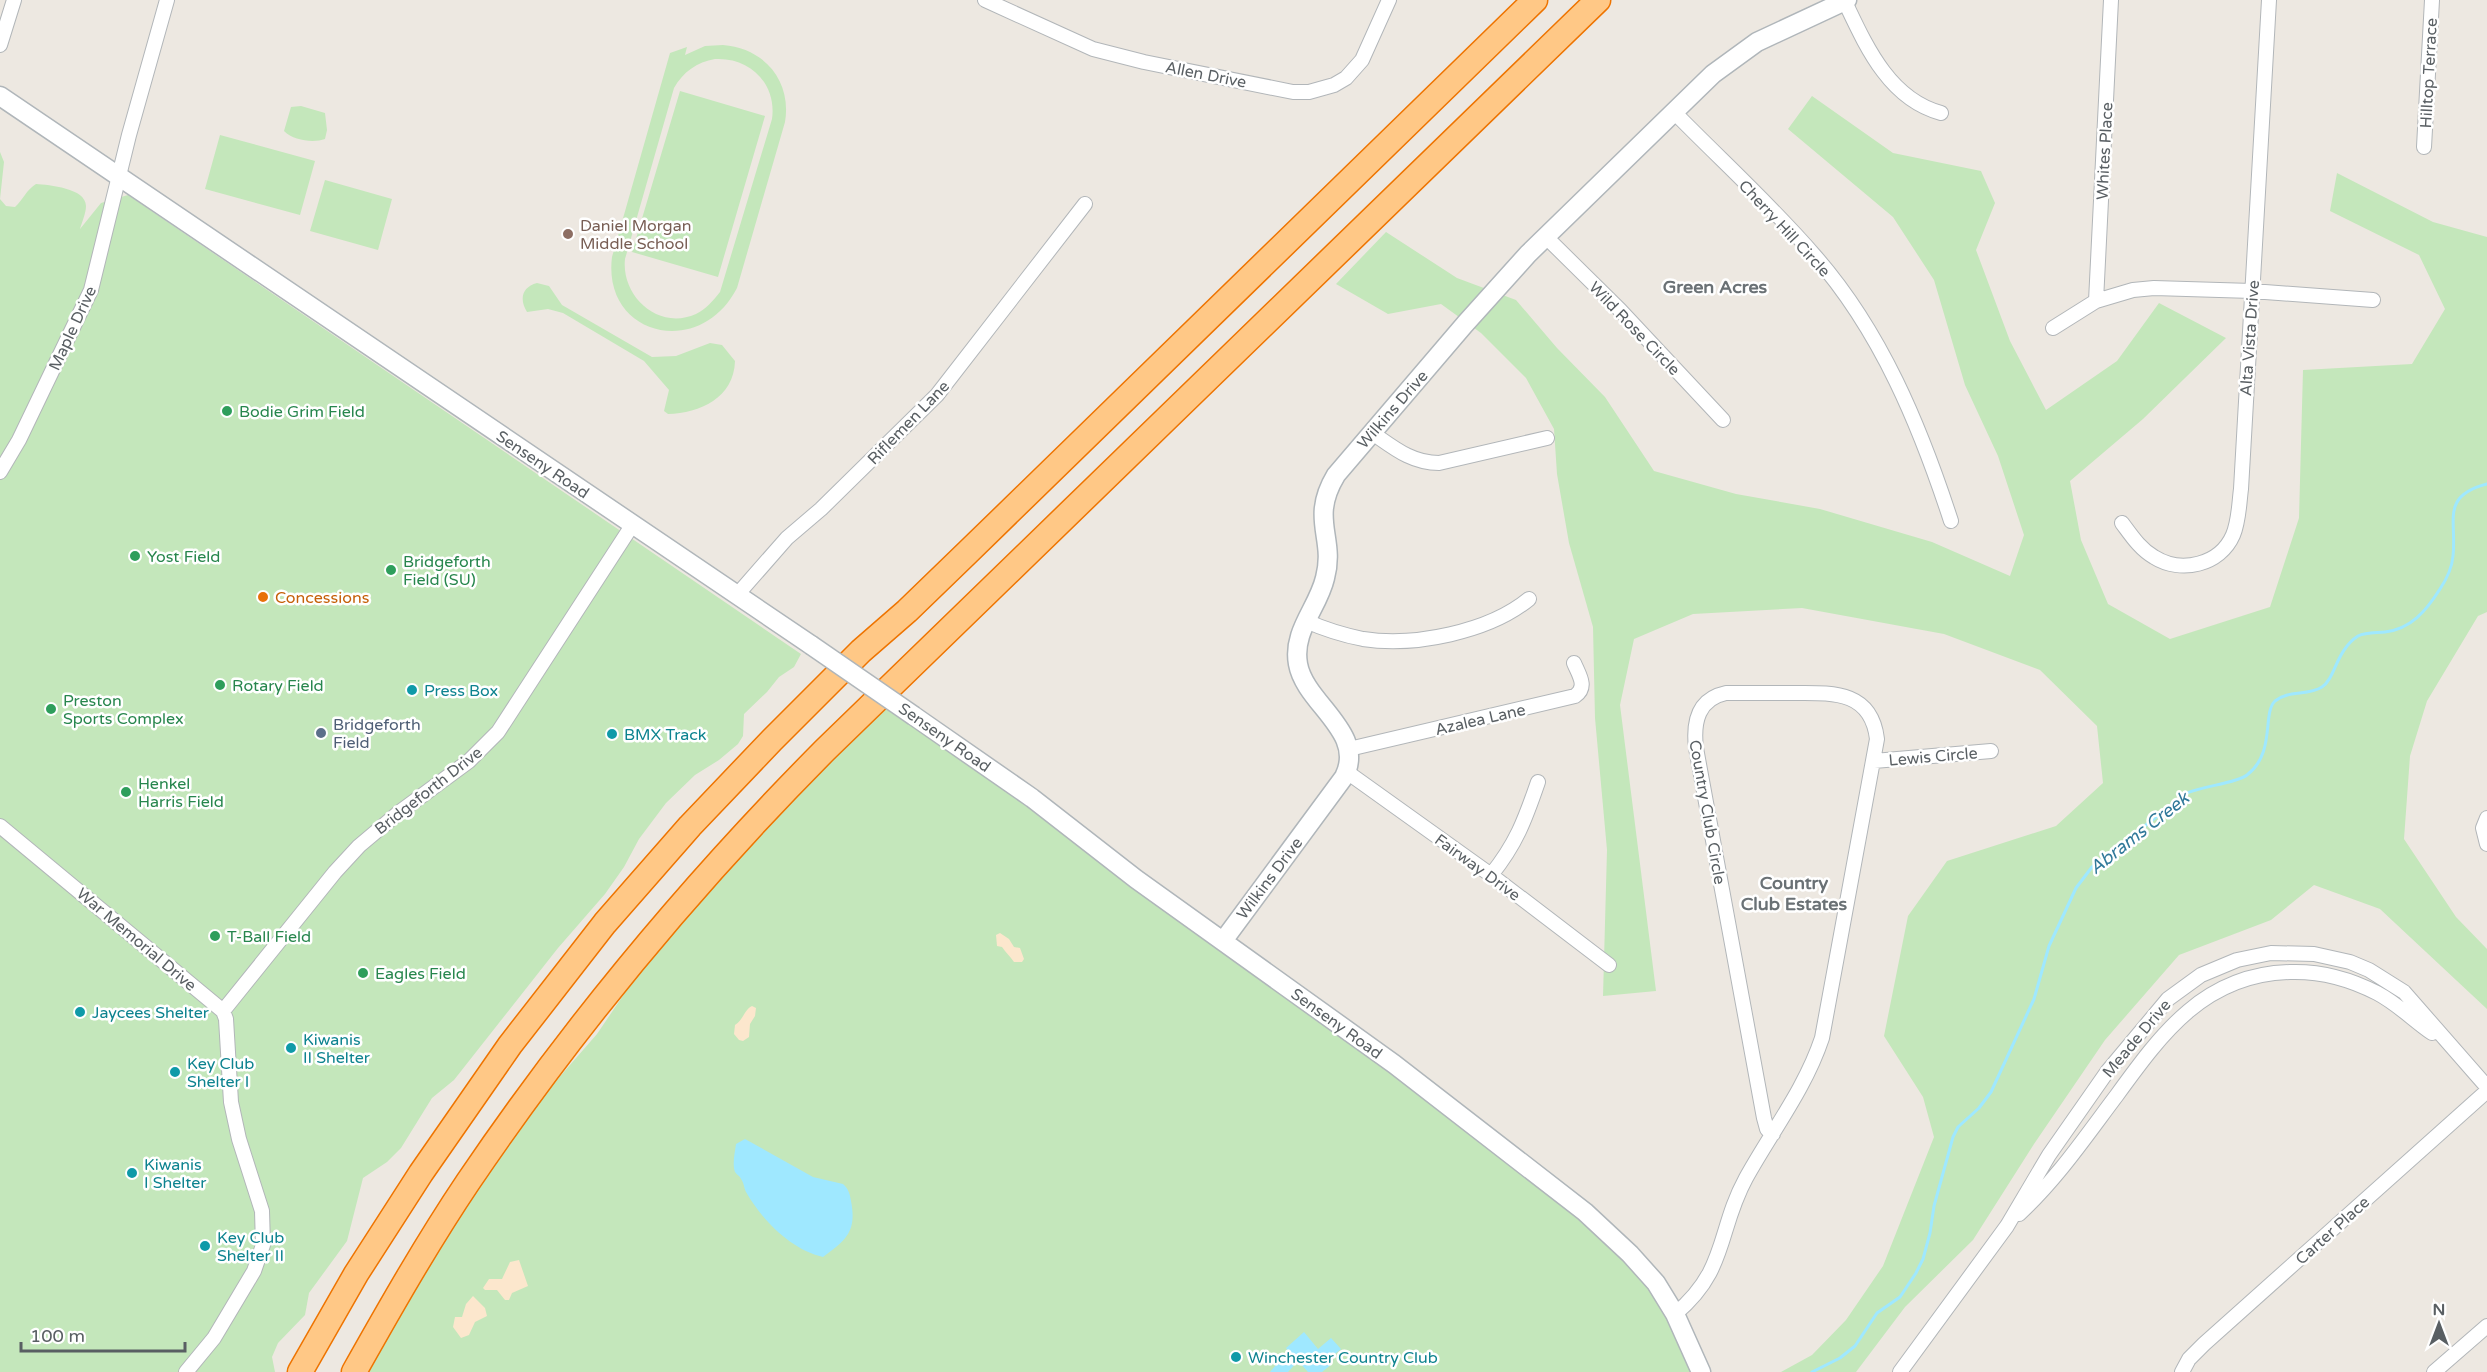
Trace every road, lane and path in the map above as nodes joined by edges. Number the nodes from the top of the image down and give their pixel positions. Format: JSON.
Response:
{"nodes":[{"id":1,"x":14,"y":0,"type":"edge"},
{"id":2,"x":167,"y":0,"type":"edge"},
{"id":3,"x":985,"y":0,"type":"edge"},
{"id":4,"x":1389,"y":0,"type":"edge"},
{"id":5,"x":1534,"y":0,"type":"edge"},
{"id":6,"x":1598,"y":0,"type":"edge"},
{"id":7,"x":2112,"y":0,"type":"edge"},
{"id":8,"x":2269,"y":0,"type":"edge"},
{"id":9,"x":2432,"y":0,"type":"edge"},
{"id":10,"x":1846,"y":1,"type":"edge"},
{"id":11,"x":0,"y":45,"type":"edge"},
{"id":12,"x":0,"y":96,"type":"edge"},
{"id":13,"x":1674,"y":112,"type":"junction"},
{"id":14,"x":1941,"y":113,"type":"dead end"},
{"id":15,"x":2424,"y":147,"type":"dead end"},
{"id":16,"x":119,"y":176,"type":"junction"},
{"id":17,"x":1084,"y":204,"type":"dead end"},
{"id":18,"x":1546,"y":237,"type":"junction"},
{"id":19,"x":2252,"y":291,"type":"junction"},
{"id":20,"x":2373,"y":300,"type":"dead end"},
{"id":21,"x":2096,"y":301,"type":"junction"},
{"id":22,"x":2053,"y":328,"type":"dead end"},
{"id":23,"x":1723,"y":420,"type":"dead end"},
{"id":24,"x":1371,"y":432,"type":"junction"},
{"id":25,"x":1547,"y":438,"type":"dead end"},
{"id":26,"x":0,"y":472,"type":"edge"},
{"id":27,"x":1951,"y":521,"type":"dead end"},
{"id":28,"x":2122,"y":523,"type":"dead end"},
{"id":29,"x":633,"y":525,"type":"junction"},
{"id":30,"x":736,"y":595,"type":"junction"},
{"id":31,"x":1529,"y":599,"type":"dead end"},
{"id":32,"x":1306,"y":621,"type":"junction"},
{"id":33,"x":1575,"y":663,"type":"dead end"},
{"id":34,"x":1349,"y":749,"type":"junction"},
{"id":35,"x":1991,"y":751,"type":"dead end"},
{"id":36,"x":1874,"y":761,"type":"junction"},
{"id":37,"x":1347,"y":772,"type":"junction"},
{"id":38,"x":1538,"y":782,"type":"dead end"},
{"id":39,"x":2487,"y":818,"type":"edge"},
{"id":40,"x":0,"y":826,"type":"edge"},
{"id":41,"x":2487,"y":844,"type":"edge"},
{"id":42,"x":1491,"y":874,"type":"junction"},
{"id":43,"x":1223,"y":941,"type":"junction"},
{"id":44,"x":1608,"y":964,"type":"dead end"},
{"id":45,"x":223,"y":1011,"type":"junction"},
{"id":46,"x":2446,"y":1043,"type":"junction"},
{"id":47,"x":2487,"y":1089,"type":"edge"},
{"id":48,"x":1773,"y":1134,"type":"junction"},
{"id":49,"x":2007,"y":1226,"type":"junction"},
{"id":50,"x":1675,"y":1314,"type":"junction"},
{"id":51,"x":2487,"y":1326,"type":"edge"},
{"id":52,"x":186,"y":1372,"type":"edge"},
{"id":53,"x":300,"y":1372,"type":"edge"},
{"id":54,"x":354,"y":1372,"type":"edge"},
{"id":55,"x":1701,"y":1372,"type":"edge"},
{"id":56,"x":1900,"y":1372,"type":"edge"},
{"id":57,"x":2182,"y":1372,"type":"edge"},
{"id":58,"x":2434,"y":1372,"type":"edge"}],
"edges":[{"from":1,"to":11,"type":"street"},
{"from":2,"to":16,"type":"street","name":"Maple Drive"},
{"from":3,"to":4,"type":"street","name":"Allen Drive"},
{"from":5,"to":53,"type":"highway"},
{"from":6,"to":54,"type":"highway"},
{"from":7,"to":21,"type":"street","name":"Whites Place"},
{"from":8,"to":19,"type":"street","name":"Alta Vista Drive"},
{"from":9,"to":15,"type":"street","name":"Hilltop Terrace"},
{"from":10,"to":13,"type":"main road","name":"Wilkins Drive"},
{"from":10,"to":14,"type":"street"},
{"from":12,"to":16,"type":"main road","name":"Senseny Road"},
{"from":13,"to":18,"type":"main road","name":"Wilkins Drive"},
{"from":13,"to":27,"type":"street","name":"Cherry Hill Circle"},
{"from":16,"to":26,"type":"street","name":"Maple Drive"},
{"from":16,"to":29,"type":"main road","name":"Senseny Road"},
{"from":17,"to":30,"type":"street","name":"Riflemen Lane"},
{"from":18,"to":23,"type":"street","name":"Wild Rose Circle"},
{"from":18,"to":24,"type":"main road","name":"Wilkins Drive"},
{"from":19,"to":20,"type":"street"},
{"from":19,"to":21,"type":"street"},
{"from":19,"to":28,"type":"street","name":"Alta Vista Drive"},
{"from":21,"to":22,"type":"street"},
{"from":24,"to":25,"type":"street"},
{"from":24,"to":32,"type":"main road","name":"Wilkins Drive"},
{"from":29,"to":30,"type":"main road","name":"Senseny Road"},
{"from":29,"to":45,"type":"street","name":"Bridgeforth Drive"},
{"from":30,"to":43,"type":"main road","name":"Senseny Road","bridge":true},
{"from":31,"to":32,"type":"street"},
{"from":32,"to":34,"type":"main road","name":"Wilkins Drive"},
{"from":33,"to":34,"type":"street","name":"Azalea Lane"},
{"from":34,"to":37,"type":"main road"},
{"from":35,"to":36,"type":"street","name":"Lewis Circle"},
{"from":36,"to":48,"type":"street","name":"Country Club Circle"},
{"from":36,"to":48,"type":"street","name":"Country Club Circle"},
{"from":37,"to":42,"type":"street","name":"Fairway Drive"},
{"from":37,"to":43,"type":"main road","name":"Wilkins Drive"},
{"from":38,"to":42,"type":"street"},
{"from":39,"to":41,"type":"street"},
{"from":40,"to":45,"type":"street","name":"War Memorial Drive"},
{"from":42,"to":44,"type":"street","name":"Fairway Drive"},
{"from":43,"to":50,"type":"main road","name":"Senseny Road"},
{"from":45,"to":52,"type":"street"},
{"from":46,"to":47,"type":"street","name":"Meade Drive"},
{"from":46,"to":49,"type":"street","name":"Meade Drive"},
{"from":46,"to":49,"type":"street","name":"Meade Drive"},
{"from":47,"to":57,"type":"street","name":"Carter Place"},
{"from":48,"to":50,"type":"street","name":"Country Club Circle"},
{"from":49,"to":56,"type":"street","name":"Meade Drive"},
{"from":50,"to":55,"type":"main road","name":"Senseny Road"},
{"from":51,"to":58,"type":"street"}]}
